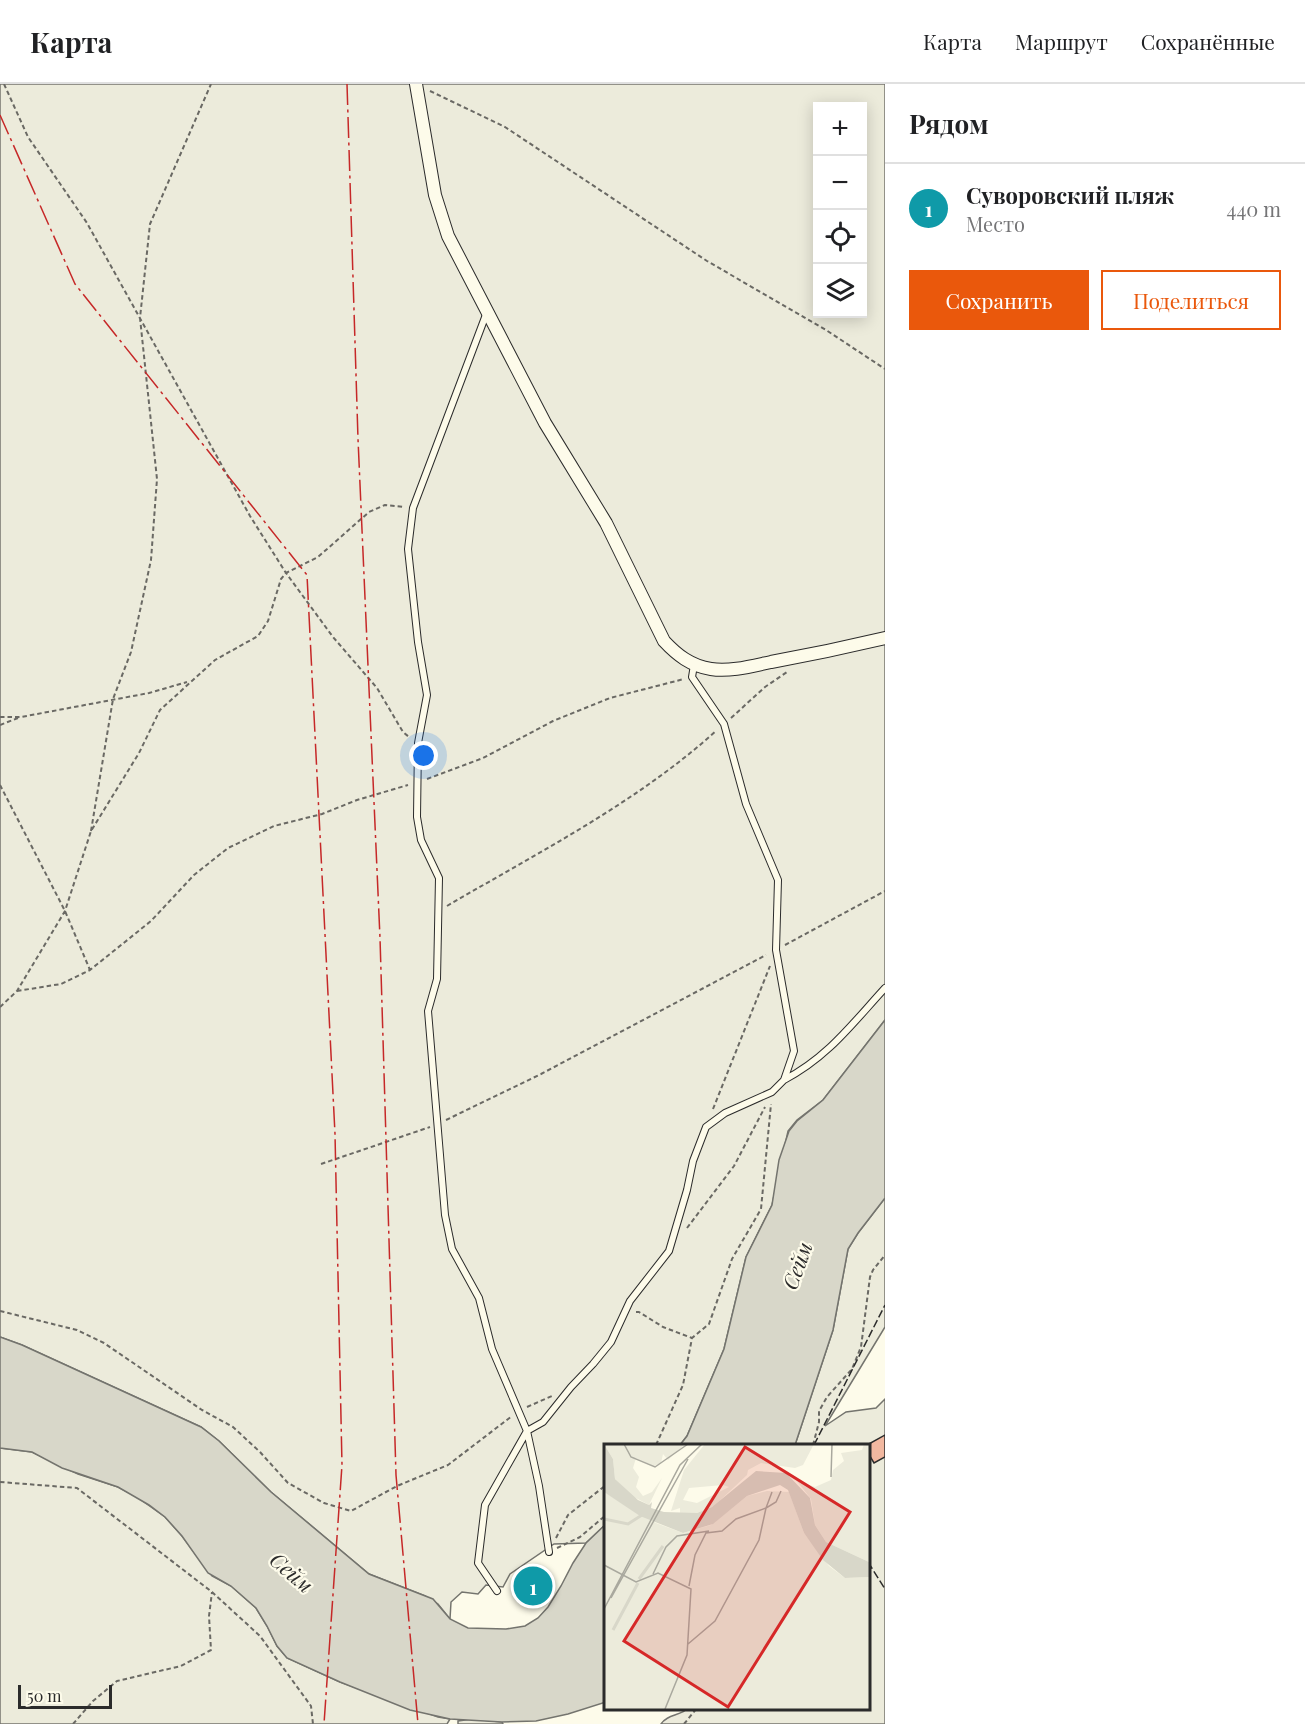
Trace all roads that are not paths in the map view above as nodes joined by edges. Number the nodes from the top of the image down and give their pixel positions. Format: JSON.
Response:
{"nodes":[{"id":1,"x":416,"y":85,"type":"edge"},
{"id":2,"x":487,"y":312,"type":"junction"},
{"id":3,"x":885,"y":638,"type":"edge"},
{"id":4,"x":693,"y":671,"type":"junction"},
{"id":5,"x":885,"y":988,"type":"edge"},
{"id":6,"x":784,"y":1080,"type":"junction"},
{"id":7,"x":527,"y":1431,"type":"junction"},
{"id":8,"x":549,"y":1552,"type":"road end"},
{"id":9,"x":497,"y":1591,"type":"dead end"}],
"edges":[{"from":1,"to":2,"type":"street"},
{"from":2,"to":4,"type":"street"},
{"from":2,"to":7,"type":"lane"},
{"from":3,"to":4,"type":"street"},
{"from":4,"to":6,"type":"lane"},
{"from":5,"to":6,"type":"lane"},
{"from":6,"to":7,"type":"lane"},
{"from":7,"to":8,"type":"lane"},
{"from":7,"to":9,"type":"lane"}]}
